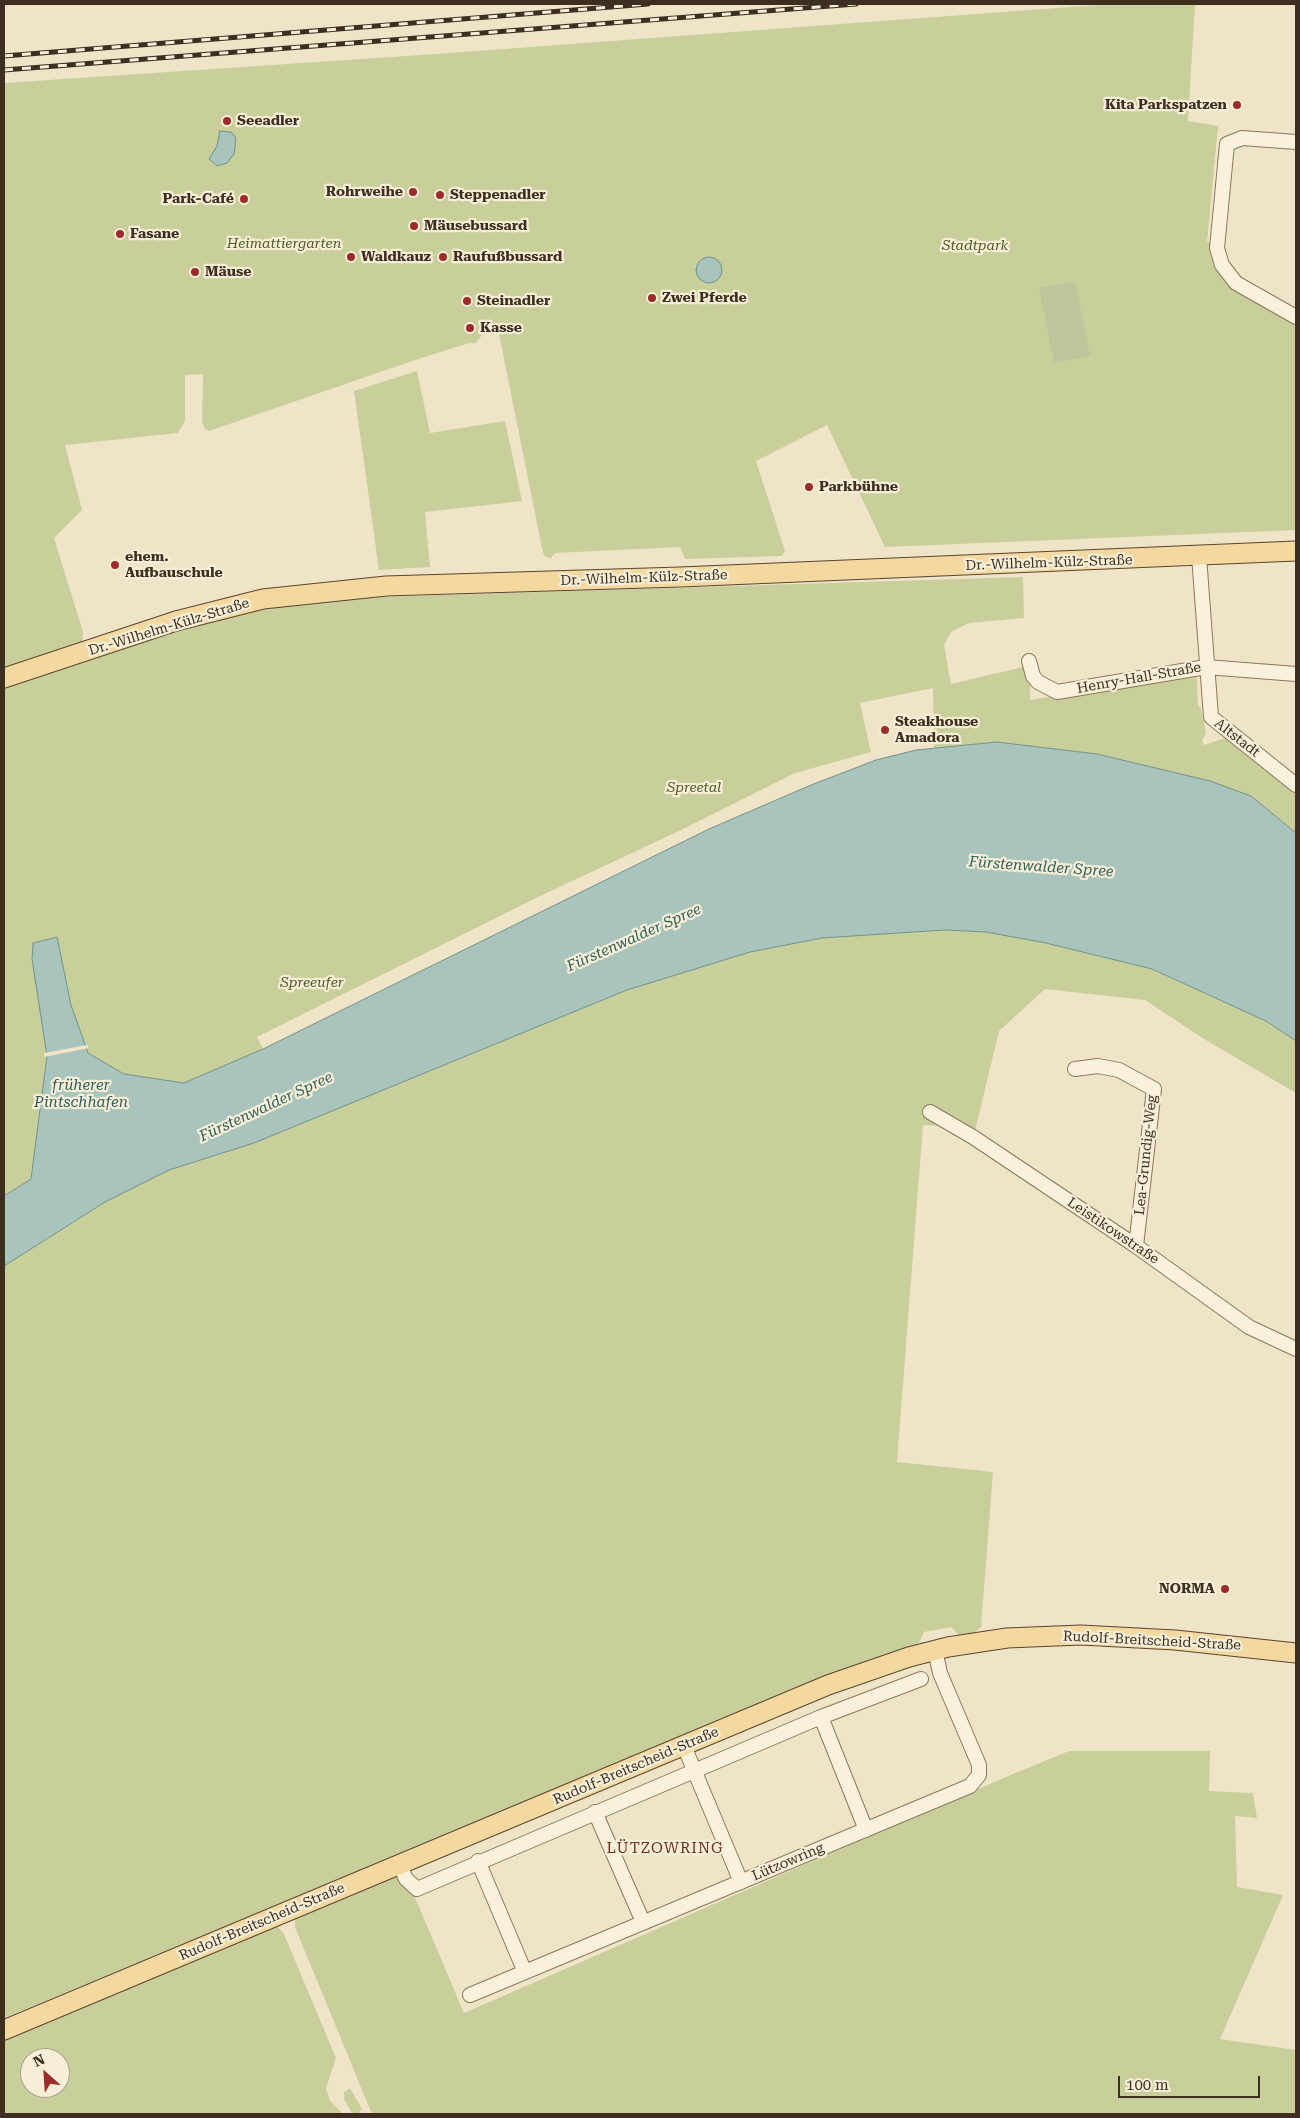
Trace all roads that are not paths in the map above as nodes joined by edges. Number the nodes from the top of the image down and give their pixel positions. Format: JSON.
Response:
{"nodes":[{"id":1,"x":1296,"y":142,"type":"edge"},
{"id":2,"x":1296,"y":317,"type":"edge"},
{"id":3,"x":1296,"y":551,"type":"edge"},
{"id":4,"x":1199,"y":556,"type":"junction"},
{"id":5,"x":1029,"y":661,"type":"dead end"},
{"id":6,"x":1206,"y":666,"type":"junction"},
{"id":7,"x":1296,"y":674,"type":"edge"},
{"id":8,"x":4,"y":678,"type":"edge"},
{"id":9,"x":1296,"y":785,"type":"edge"},
{"id":10,"x":1075,"y":1070,"type":"dead end"},
{"id":11,"x":930,"y":1112,"type":"dead end"},
{"id":12,"x":1136,"y":1246,"type":"junction"},
{"id":13,"x":1296,"y":1349,"type":"edge"},
{"id":14,"x":935,"y":1650,"type":"junction"},
{"id":15,"x":1296,"y":1653,"type":"edge"},
{"id":16,"x":921,"y":1679,"type":"dead end"},
{"id":17,"x":821,"y":1717,"type":"junction"},
{"id":18,"x":684,"y":1746,"type":"junction"},
{"id":19,"x":693,"y":1771,"type":"junction"},
{"id":20,"x":595,"y":1812,"type":"junction"},
{"id":21,"x":866,"y":1830,"type":"junction"},
{"id":22,"x":478,"y":1861,"type":"junction"},
{"id":23,"x":400,"y":1865,"type":"junction"},
{"id":24,"x":741,"y":1882,"type":"junction"},
{"id":25,"x":643,"y":1922,"type":"junction"},
{"id":26,"x":524,"y":1970,"type":"junction"},
{"id":27,"x":470,"y":1995,"type":"dead end"},
{"id":28,"x":4,"y":2030,"type":"edge"}],
"edges":[{"from":1,"to":2,"type":"street"},
{"from":3,"to":4,"type":"main road","name":"Dr.-Wilhelm-Külz-Straße"},
{"from":4,"to":6,"type":"street","name":"Altstadt"},
{"from":4,"to":8,"type":"main road","name":"Dr.-Wilhelm-Külz-Straße"},
{"from":5,"to":6,"type":"street","name":"Henry-Hall-Straße"},
{"from":6,"to":7,"type":"street","name":"Henry-Hall-Straße"},
{"from":6,"to":9,"type":"street","name":"Altstadt"},
{"from":10,"to":12,"type":"street","name":"Lea-Grundig-Weg"},
{"from":11,"to":12,"type":"street","name":"Leistikowstraße"},
{"from":12,"to":13,"type":"street","name":"Leistikowstraße"},
{"from":14,"to":15,"type":"main road","name":"Rudolf-Breitscheid-Straße"},
{"from":14,"to":18,"type":"main road","name":"Rudolf-Breitscheid-Straße"},
{"from":14,"to":21,"type":"street","name":"Lützowring"},
{"from":16,"to":17,"type":"street"},
{"from":17,"to":19,"type":"street"},
{"from":17,"to":21,"type":"street"},
{"from":18,"to":19,"type":"street"},
{"from":18,"to":23,"type":"main road","name":"Rudolf-Breitscheid-Straße"},
{"from":19,"to":20,"type":"street"},
{"from":19,"to":24,"type":"street"},
{"from":20,"to":22,"type":"street"},
{"from":20,"to":25,"type":"street"},
{"from":21,"to":24,"type":"street","name":"Lützowring"},
{"from":22,"to":23,"type":"street"},
{"from":22,"to":26,"type":"street"},
{"from":23,"to":28,"type":"main road","name":"Rudolf-Breitscheid-Straße"},
{"from":24,"to":25,"type":"street","name":"Lützowring"},
{"from":25,"to":26,"type":"street","name":"Lützowring"},
{"from":26,"to":27,"type":"street","name":"Lützowring"}]}
